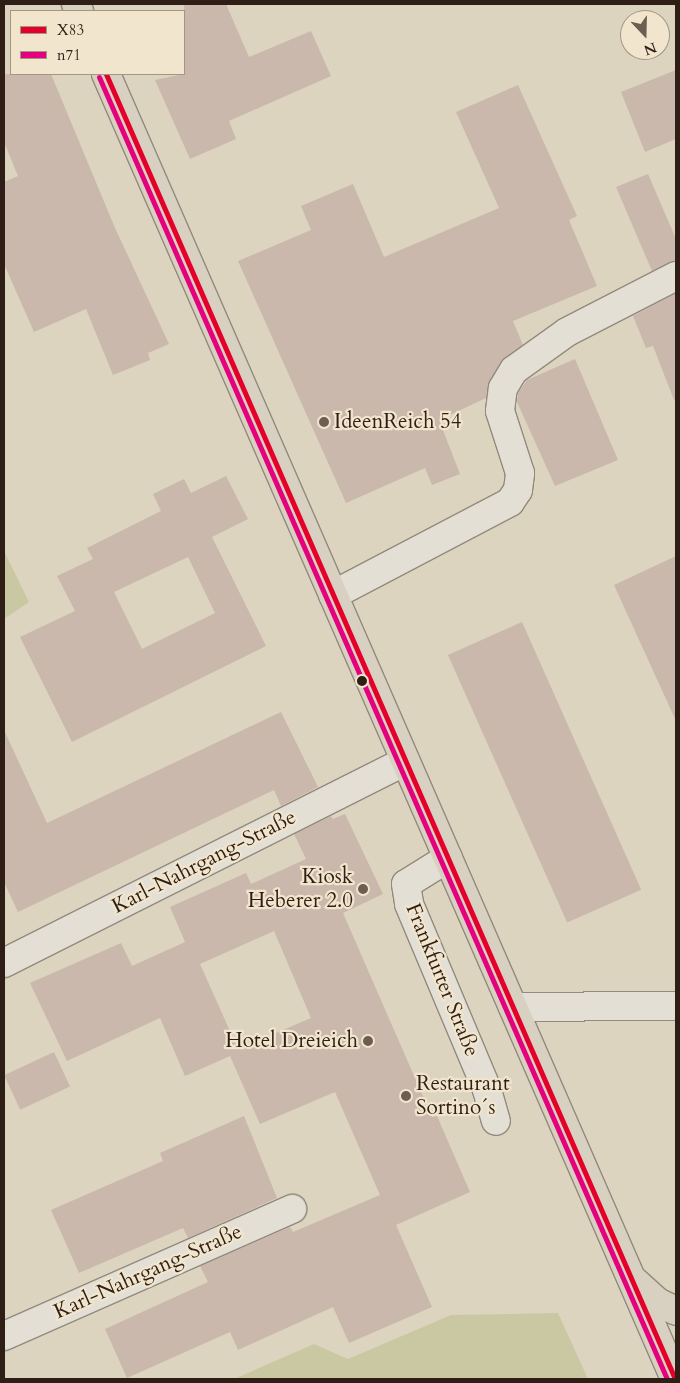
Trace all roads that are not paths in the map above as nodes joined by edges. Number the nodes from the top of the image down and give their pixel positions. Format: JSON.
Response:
{"nodes":[{"id":1,"x":106,"y":75,"type":"edge"},
{"id":2,"x":676,"y":276,"type":"edge"},
{"id":3,"x":333,"y":595,"type":"junction"},
{"id":4,"x":405,"y":761,"type":"junction"},
{"id":5,"x":448,"y":858,"type":"junction"},
{"id":6,"x":4,"y":963,"type":"edge"},
{"id":7,"x":676,"y":1006,"type":"edge"},
{"id":8,"x":513,"y":1007,"type":"junction"},
{"id":9,"x":496,"y":1121,"type":"dead end"},
{"id":10,"x":292,"y":1209,"type":"dead end"},
{"id":11,"x":631,"y":1279,"type":"junction"},
{"id":12,"x":676,"y":1312,"type":"edge"},
{"id":13,"x":4,"y":1336,"type":"edge"},
{"id":14,"x":675,"y":1379,"type":"edge"}],
"edges":[{"from":1,"to":3,"type":"main road"},
{"from":2,"to":3,"type":"street"},
{"from":3,"to":4,"type":"main road"},
{"from":4,"to":5,"type":"main road"},
{"from":4,"to":6,"type":"street","name":"Karl-Nahrgang-Straße"},
{"from":5,"to":8,"type":"main road"},
{"from":5,"to":9,"type":"street","name":"Frankfurter Straße"},
{"from":7,"to":8,"type":"street"},
{"from":8,"to":11,"type":"main road"},
{"from":10,"to":13,"type":"street","name":"Karl-Nahrgang-Straße"},
{"from":11,"to":12,"type":"main road"},
{"from":11,"to":14,"type":"main road"}]}
